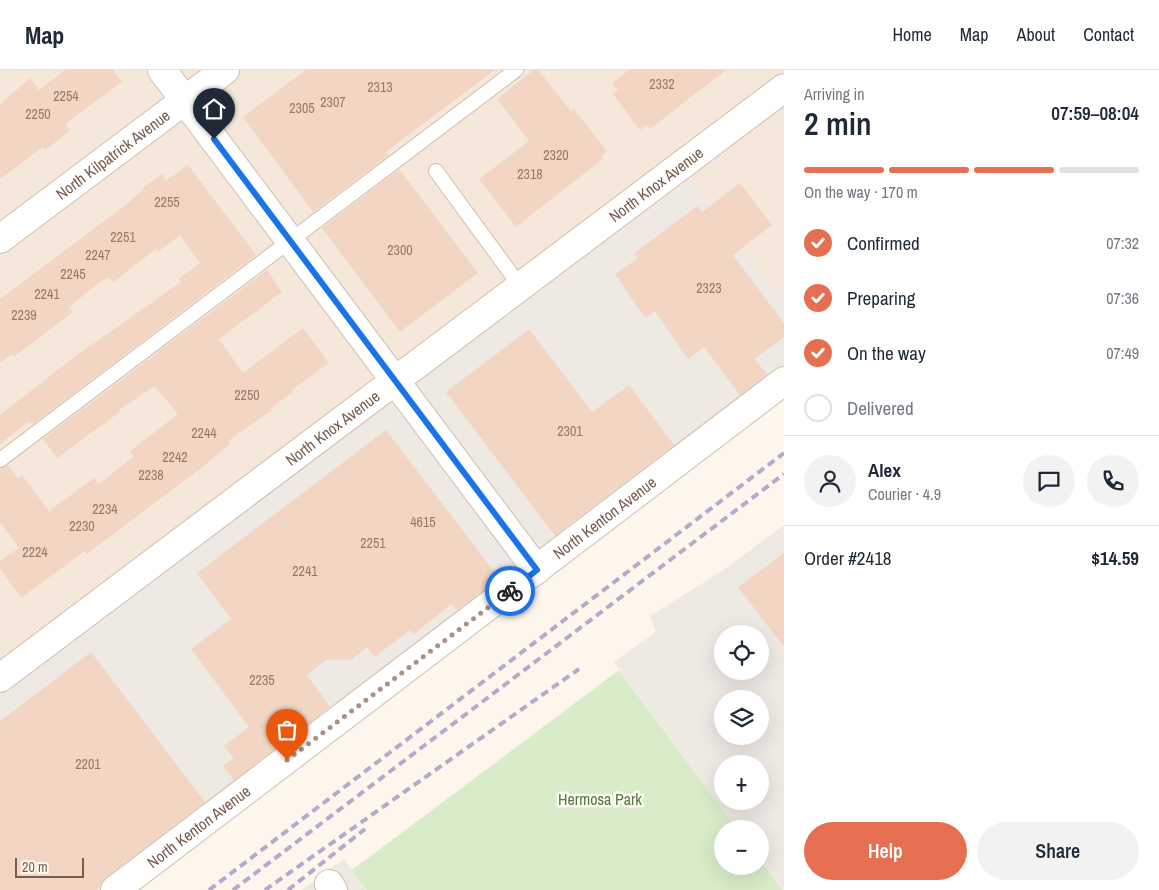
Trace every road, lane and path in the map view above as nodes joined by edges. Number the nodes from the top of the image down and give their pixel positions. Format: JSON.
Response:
{"nodes":[{"id":1,"x":162,"y":70,"type":"edge"},
{"id":2,"x":225,"y":70,"type":"edge"},
{"id":3,"x":516,"y":70,"type":"edge"},
{"id":4,"x":784,"y":88,"type":"edge"},
{"id":5,"x":185,"y":100,"type":"junction"},
{"id":6,"x":436,"y":171,"type":"dead end"},
{"id":7,"x":0,"y":239,"type":"edge"},
{"id":8,"x":291,"y":242,"type":"junction"},
{"id":9,"x":520,"y":286,"type":"junction"},
{"id":10,"x":395,"y":381,"type":"junction"},
{"id":11,"x":784,"y":381,"type":"edge"},
{"id":12,"x":0,"y":460,"type":"edge"},
{"id":13,"x":537,"y":570,"type":"junction"},
{"id":14,"x":0,"y":678,"type":"edge"},
{"id":15,"x":115,"y":890,"type":"edge"}],
"edges":[{"from":1,"to":5,"type":"street"},
{"from":2,"to":5,"type":"street","name":"North Kilpatrick Avenue"},
{"from":3,"to":8,"type":"lane"},
{"from":4,"to":9,"type":"street","name":"North Knox Avenue"},
{"from":5,"to":7,"type":"street","name":"North Kilpatrick Avenue"},
{"from":5,"to":8,"type":"street"},
{"from":6,"to":9,"type":"lane"},
{"from":8,"to":10,"type":"street"},
{"from":8,"to":12,"type":"lane"},
{"from":9,"to":10,"type":"street","name":"North Knox Avenue"},
{"from":10,"to":13,"type":"street"},
{"from":10,"to":14,"type":"street","name":"North Knox Avenue"},
{"from":11,"to":13,"type":"street","name":"North Kenton Avenue"},
{"from":13,"to":15,"type":"street","name":"North Kenton Avenue"}]}
